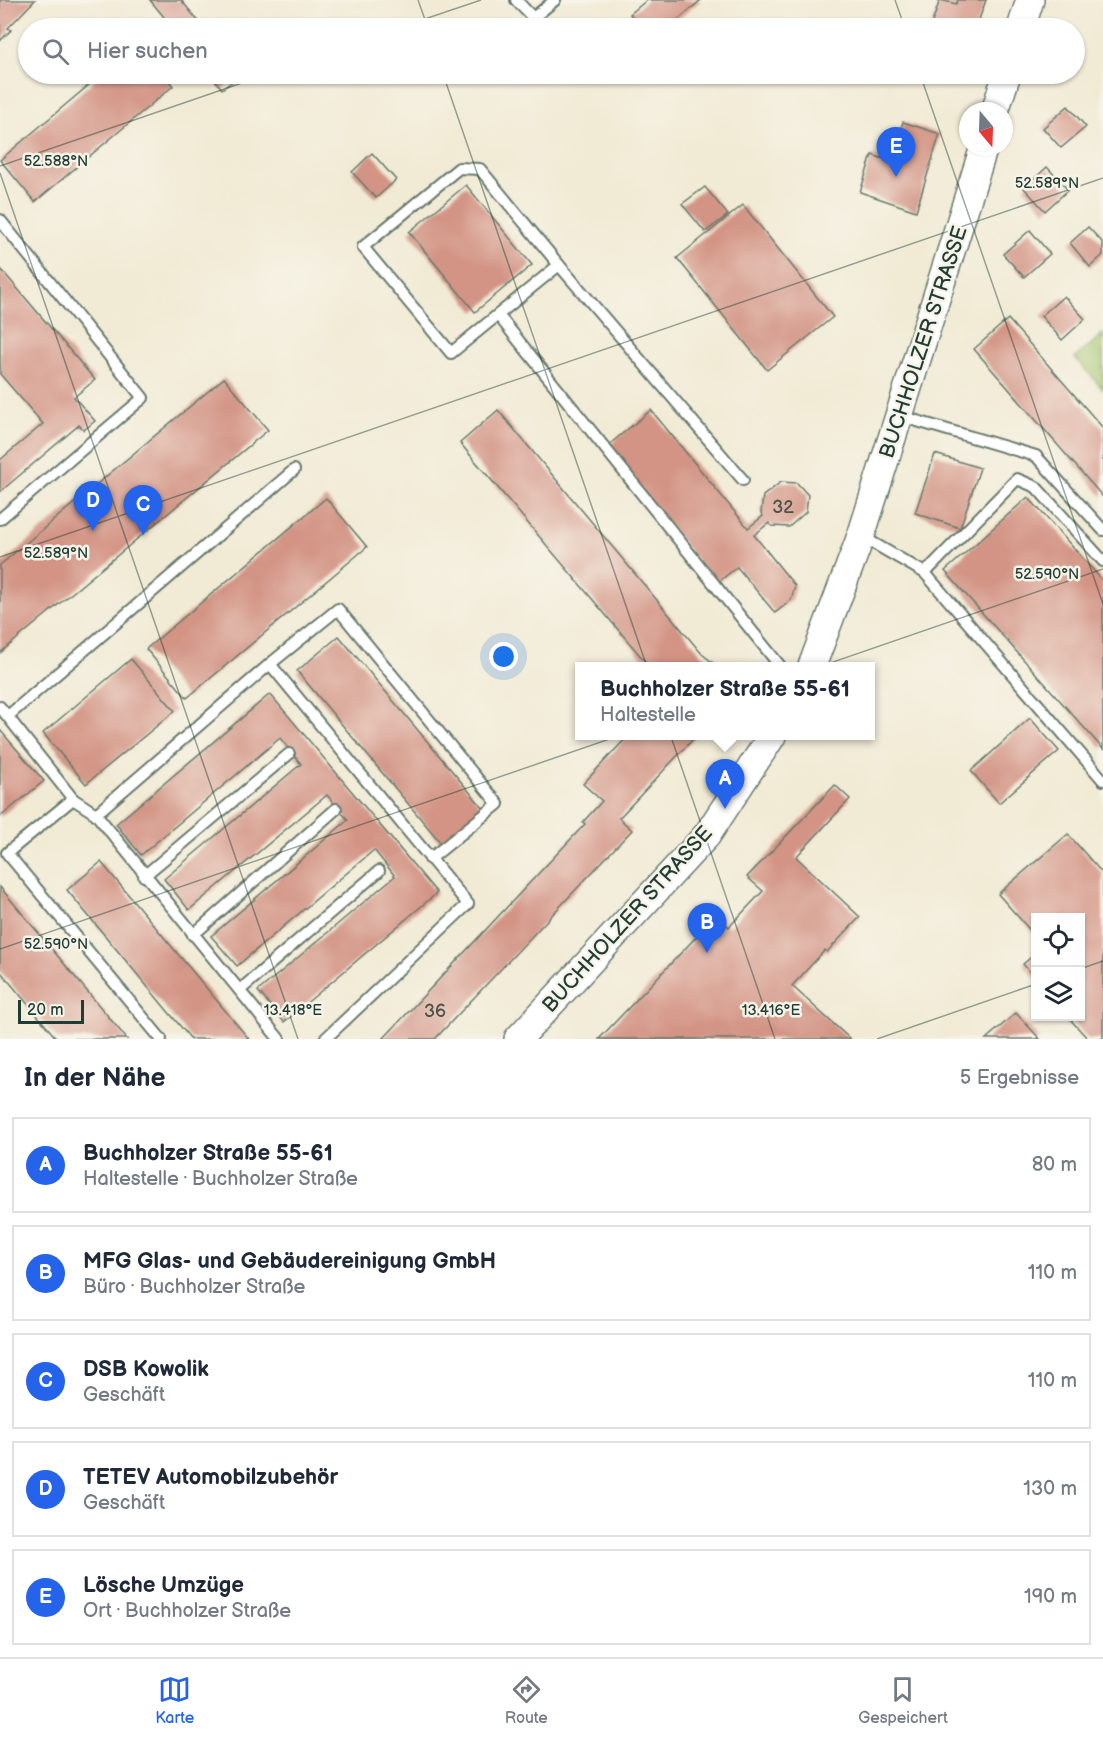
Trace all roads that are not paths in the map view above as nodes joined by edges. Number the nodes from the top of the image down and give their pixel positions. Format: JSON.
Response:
{"nodes":[{"id":1,"x":516,"y":0,"type":"edge"},
{"id":2,"x":555,"y":0,"type":"edge"},
{"id":3,"x":1030,"y":0,"type":"edge"},
{"id":4,"x":1024,"y":18,"type":"edge"},
{"id":5,"x":1004,"y":84,"type":"edge"},
{"id":6,"x":998,"y":102,"type":"edge"},
{"id":7,"x":981,"y":156,"type":"edge"},
{"id":8,"x":0,"y":220,"type":"edge"},
{"id":9,"x":559,"y":266,"type":"junction"},
{"id":10,"x":498,"y":315,"type":"junction"},
{"id":11,"x":900,"y":416,"type":"junction"},
{"id":12,"x":294,"y":470,"type":"dead end"},
{"id":13,"x":743,"y":480,"type":"dead end"},
{"id":14,"x":0,"y":519,"type":"edge"},
{"id":15,"x":1103,"y":530,"type":"edge"},
{"id":16,"x":861,"y":536,"type":"junction"},
{"id":17,"x":1103,"y":561,"type":"edge"},
{"id":18,"x":925,"y":573,"type":"junction"},
{"id":19,"x":777,"y":662,"type":"edge"},
{"id":20,"x":814,"y":662,"type":"edge"},
{"id":21,"x":270,"y":664,"type":"junction"},
{"id":22,"x":0,"y":707,"type":"edge"},
{"id":23,"x":8,"y":716,"type":"junction"},
{"id":24,"x":769,"y":740,"type":"edge"},
{"id":25,"x":289,"y":754,"type":"dead end"},
{"id":26,"x":1103,"y":780,"type":"edge"},
{"id":27,"x":73,"y":799,"type":"junction"},
{"id":28,"x":336,"y":809,"type":"dead end"},
{"id":29,"x":96,"y":814,"type":"junction"},
{"id":30,"x":430,"y":859,"type":"junction"},
{"id":31,"x":379,"y":871,"type":"dead end"},
{"id":32,"x":144,"y":876,"type":"junction"},
{"id":33,"x":193,"y":935,"type":"junction"},
{"id":34,"x":240,"y":990,"type":"junction"},
{"id":35,"x":161,"y":1039,"type":"edge"},
{"id":36,"x":279,"y":1039,"type":"edge"},
{"id":37,"x":325,"y":1039,"type":"edge"},
{"id":38,"x":518,"y":1039,"type":"edge"}],
"edges":[{"from":1,"to":2,"type":"lane"},
{"from":3,"to":4,"type":"street"},
{"from":5,"to":6,"type":"street"},
{"from":7,"to":11,"type":"street","name":"BUCHHOLZER STRASSE"},
{"from":8,"to":14,"type":"lane"},
{"from":9,"to":10,"type":"lane"},
{"from":9,"to":10,"type":"lane"},
{"from":9,"to":13,"type":"lane"},
{"from":10,"to":19,"type":"lane"},
{"from":11,"to":15,"type":"lane"},
{"from":11,"to":16,"type":"street","name":"BUCHHOLZER STRASSE"},
{"from":12,"to":23,"type":"lane"},
{"from":16,"to":18,"type":"lane"},
{"from":16,"to":20,"type":"street","name":"BUCHHOLZER STRASSE"},
{"from":17,"to":18,"type":"lane"},
{"from":18,"to":26,"type":"lane"},
{"from":21,"to":29,"type":"lane"},
{"from":21,"to":30,"type":"lane"},
{"from":21,"to":30,"type":"lane"},
{"from":22,"to":23,"type":"lane"},
{"from":23,"to":27,"type":"lane"},
{"from":24,"to":38,"type":"street","name":"BUCHHOLZER STRASSE"},
{"from":25,"to":32,"type":"lane"},
{"from":27,"to":29,"type":"lane"},
{"from":27,"to":35,"type":"lane"},
{"from":28,"to":33,"type":"lane"},
{"from":29,"to":32,"type":"lane"},
{"from":30,"to":37,"type":"lane"},
{"from":31,"to":34,"type":"lane"},
{"from":32,"to":33,"type":"lane"},
{"from":33,"to":34,"type":"lane"},
{"from":34,"to":36,"type":"lane"}]}
